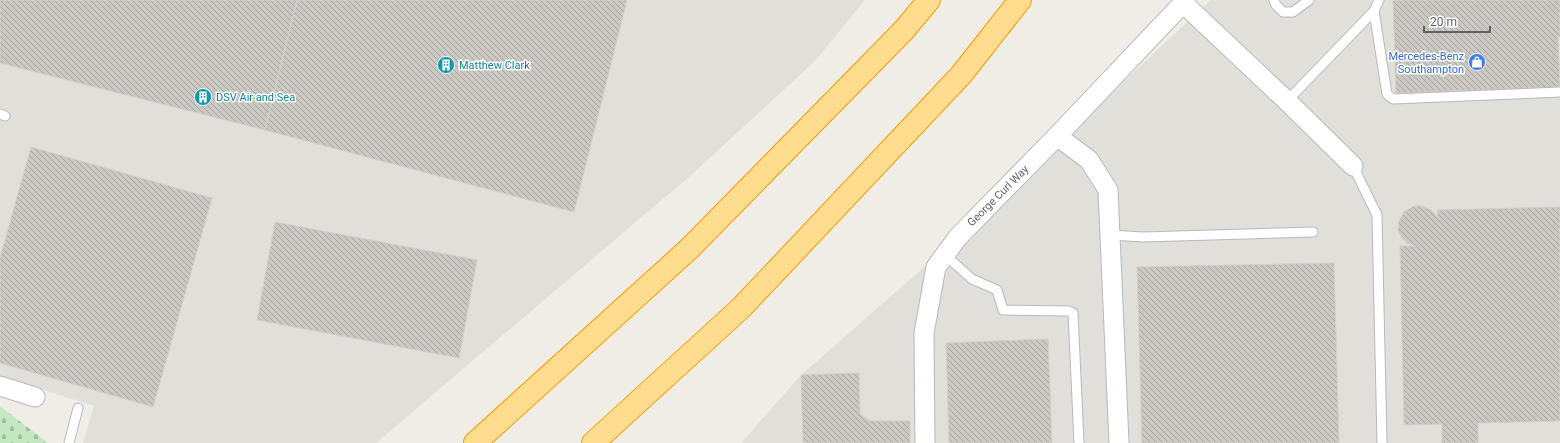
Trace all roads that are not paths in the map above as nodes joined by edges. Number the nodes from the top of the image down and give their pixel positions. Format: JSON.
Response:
{"nodes":[{"id":1,"x":929,"y":0,"type":"edge"},
{"id":2,"x":1020,"y":0,"type":"edge"},
{"id":3,"x":1274,"y":0,"type":"edge"},
{"id":4,"x":1309,"y":0,"type":"edge"},
{"id":5,"x":1379,"y":0,"type":"edge"},
{"id":6,"x":1185,"y":1,"type":"edge"},
{"id":7,"x":1374,"y":11,"type":"junction"},
{"id":8,"x":1560,"y":92,"type":"edge"},
{"id":9,"x":1287,"y":101,"type":"junction"},
{"id":10,"x":1057,"y":136,"type":"junction"},
{"id":11,"x":1353,"y":166,"type":"joint"},
{"id":12,"x":1313,"y":232,"type":"dead end"},
{"id":13,"x":1110,"y":235,"type":"junction"},
{"id":14,"x":945,"y":255,"type":"junction"},
{"id":15,"x":0,"y":386,"type":"edge"},
{"id":16,"x":35,"y":397,"type":"dead end"},
{"id":17,"x":78,"y":408,"type":"dead end"},
{"id":18,"x":69,"y":443,"type":"edge"},
{"id":19,"x":475,"y":443,"type":"edge"},
{"id":20,"x":593,"y":443,"type":"edge"},
{"id":21,"x":925,"y":443,"type":"edge"},
{"id":22,"x":1079,"y":443,"type":"edge"},
{"id":23,"x":1119,"y":443,"type":"edge"},
{"id":24,"x":1382,"y":443,"type":"edge"}],
"edges":[{"from":1,"to":19,"type":"highway"},
{"from":2,"to":20,"type":"highway"},
{"from":3,"to":4,"type":"lane"},
{"from":5,"to":7,"type":"lane"},
{"from":6,"to":9,"type":"street"},
{"from":6,"to":10,"type":"street","name":"George Curl Way"},
{"from":7,"to":8,"type":"lane"},
{"from":7,"to":9,"type":"lane"},
{"from":9,"to":11,"type":"street"},
{"from":10,"to":13,"type":"street"},
{"from":10,"to":14,"type":"street","name":"George Curl Way"},
{"from":11,"to":24,"type":"lane"},
{"from":12,"to":13,"type":"lane"},
{"from":13,"to":23,"type":"street"},
{"from":14,"to":21,"type":"street","name":"George Curl Way"},
{"from":14,"to":22,"type":"lane"},
{"from":15,"to":16,"type":"street"},
{"from":17,"to":18,"type":"lane"}]}
